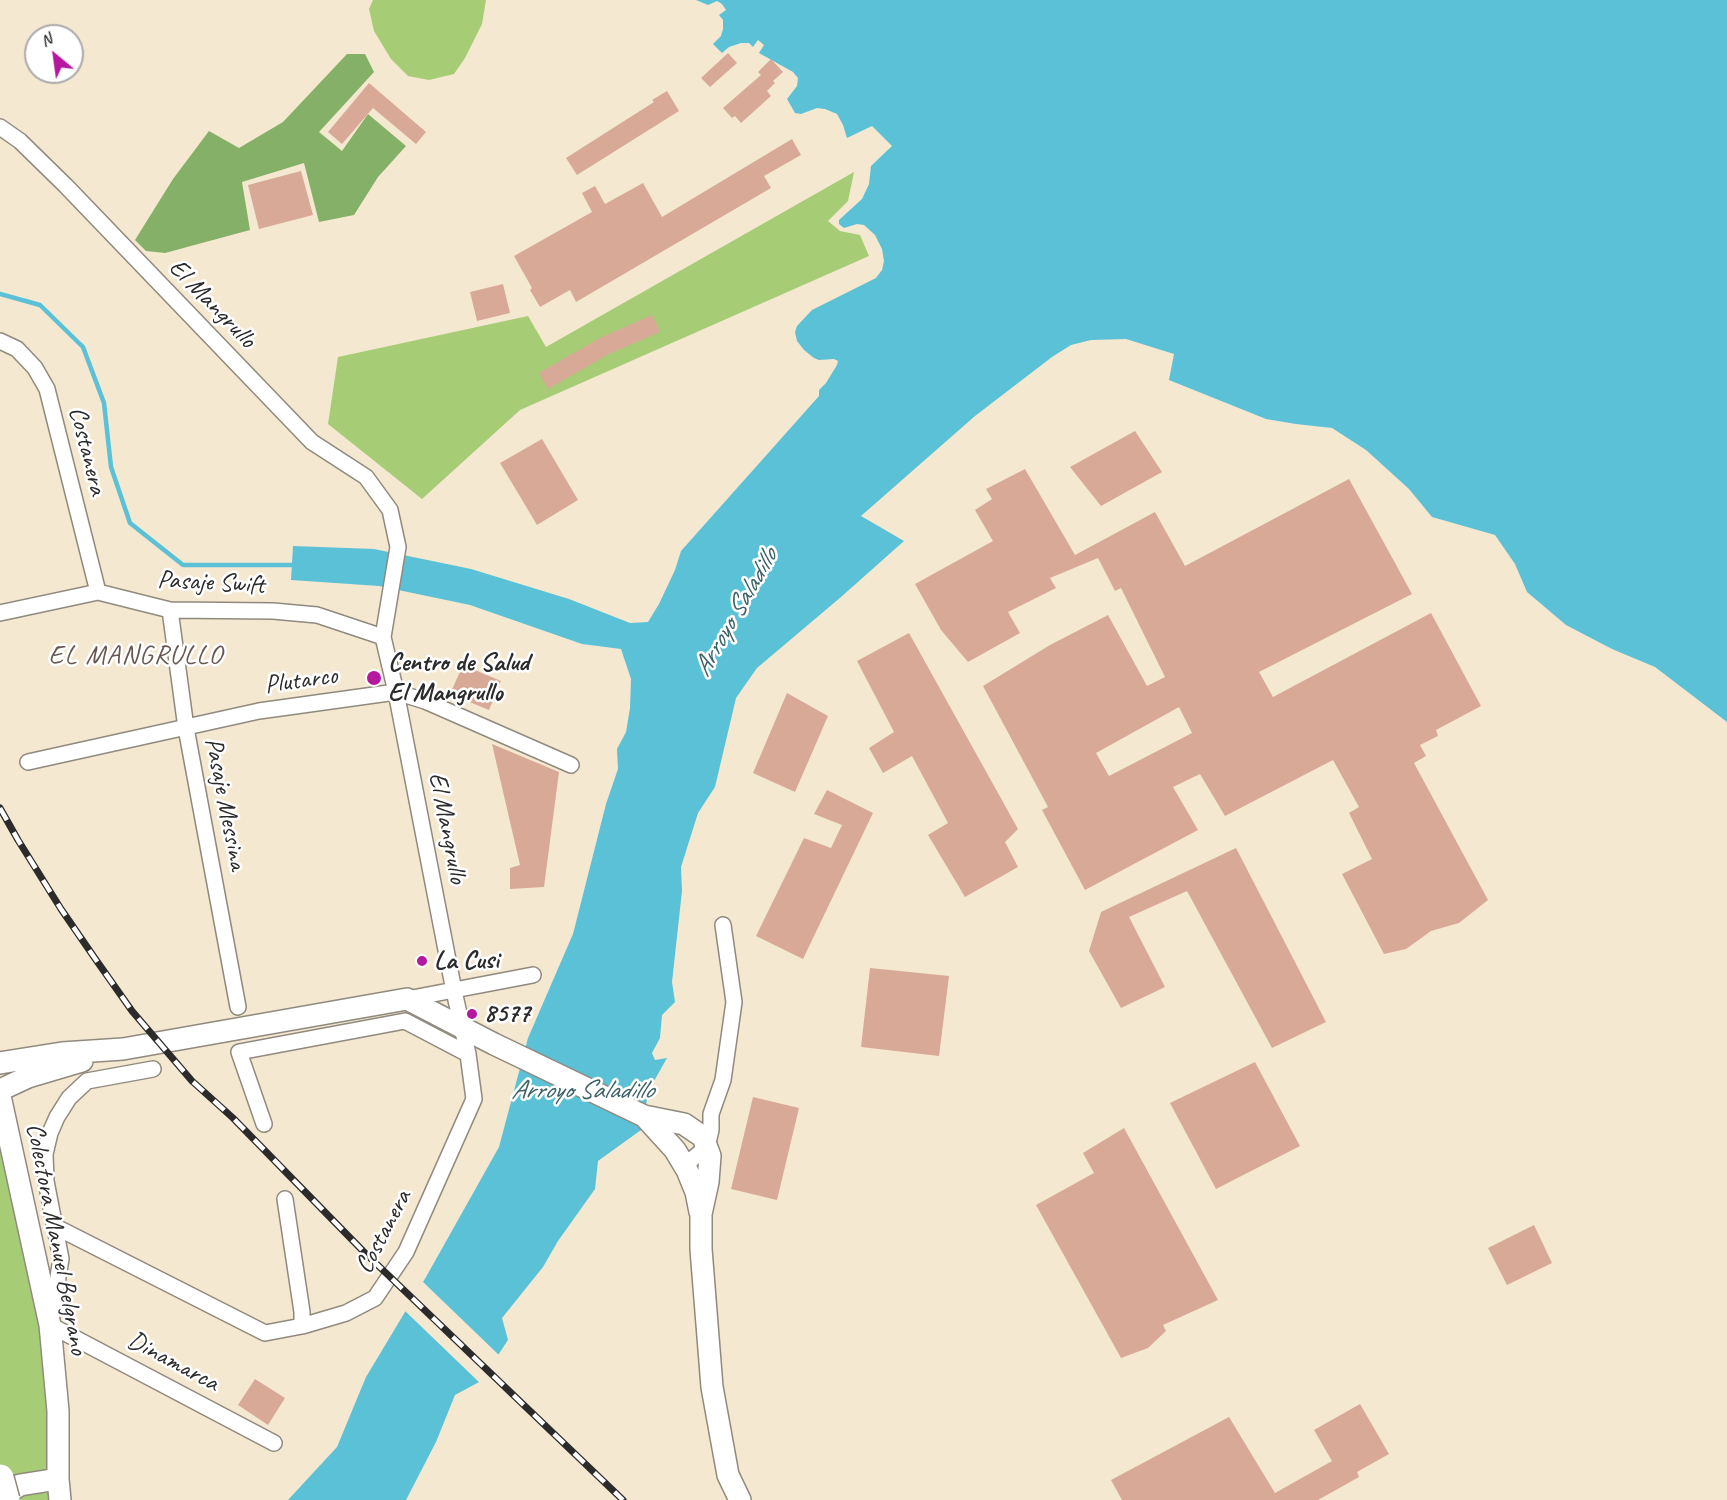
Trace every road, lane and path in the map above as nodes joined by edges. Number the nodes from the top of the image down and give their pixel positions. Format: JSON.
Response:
{"nodes":[{"id":1,"x":0,"y":128,"type":"edge"},
{"id":2,"x":0,"y":340,"type":"edge"},
{"id":3,"x":98,"y":592,"type":"junction"},
{"id":4,"x":170,"y":610,"type":"junction"},
{"id":5,"x":0,"y":613,"type":"edge"},
{"id":6,"x":383,"y":637,"type":"junction"},
{"id":7,"x":396,"y":692,"type":"junction"},
{"id":8,"x":186,"y":728,"type":"junction"},
{"id":9,"x":27,"y":762,"type":"dead end"},
{"id":10,"x":571,"y":765,"type":"dead end"},
{"id":11,"x":723,"y":925,"type":"dead end"},
{"id":12,"x":533,"y":975,"type":"dead end"},
{"id":13,"x":454,"y":991,"type":"junction"},
{"id":14,"x":407,"y":999,"type":"junction"},
{"id":15,"x":238,"y":1007,"type":"dead end"},
{"id":16,"x":462,"y":1027,"type":"junction"},
{"id":17,"x":123,"y":1049,"type":"junction"},
{"id":18,"x":468,"y":1054,"type":"junction"},
{"id":19,"x":0,"y":1063,"type":"edge"},
{"id":20,"x":153,"y":1069,"type":"dead end"},
{"id":21,"x":0,"y":1090,"type":"edge"},
{"id":22,"x":0,"y":1096,"type":"edge"},
{"id":23,"x":711,"y":1114,"type":"junction"},
{"id":24,"x":644,"y":1116,"type":"junction"},
{"id":25,"x":264,"y":1124,"type":"dead end"},
{"id":26,"x":691,"y":1129,"type":"junction"},
{"id":27,"x":706,"y":1147,"type":"junction"},
{"id":28,"x":678,"y":1155,"type":"junction"},
{"id":29,"x":285,"y":1198,"type":"dead end"},
{"id":30,"x":701,"y":1214,"type":"junction"},
{"id":31,"x":56,"y":1227,"type":"junction"},
{"id":32,"x":50,"y":1325,"type":"junction"},
{"id":33,"x":303,"y":1326,"type":"junction"},
{"id":34,"x":274,"y":1443,"type":"dead end"},
{"id":35,"x":0,"y":1478,"type":"edge"},
{"id":36,"x":59,"y":1490,"type":"edge"},
{"id":37,"x":0,"y":1497,"type":"edge"},
{"id":38,"x":6,"y":1500,"type":"edge"},
{"id":39,"x":740,"y":1500,"type":"edge"}],
"edges":[{"from":1,"to":6,"type":"street","name":"El Mangrullo"},
{"from":2,"to":3,"type":"street","name":"Costanera"},
{"from":3,"to":4,"type":"street","name":"Pasaje Swift"},
{"from":3,"to":5,"type":"street","name":"Pasaje Swift"},
{"from":4,"to":6,"type":"street","name":"Pasaje Swift"},
{"from":4,"to":8,"type":"street","name":"Pasaje Messina"},
{"from":6,"to":7,"type":"street","name":"El Mangrullo"},
{"from":7,"to":8,"type":"street","name":"Plutarco"},
{"from":7,"to":10,"type":"street","name":"Plutarco"},
{"from":7,"to":13,"type":"street","name":"El Mangrullo"},
{"from":8,"to":9,"type":"street","name":"Plutarco"},
{"from":8,"to":15,"type":"street","name":"Pasaje Messina"},
{"from":11,"to":23,"type":"street"},
{"from":12,"to":13,"type":"street"},
{"from":13,"to":14,"type":"street"},
{"from":13,"to":16,"type":"street","name":"El Mangrullo"},
{"from":14,"to":16,"type":"street"},
{"from":14,"to":17,"type":"street"},
{"from":16,"to":18,"type":"street","name":"Costanera"},
{"from":16,"to":24,"type":"street"},
{"from":17,"to":19,"type":"street"},
{"from":17,"to":21,"type":"street"},
{"from":18,"to":25,"type":"street"},
{"from":18,"to":33,"type":"street","name":"Costanera"},
{"from":20,"to":31,"type":"street"},
{"from":22,"to":32,"type":"street","name":"Colectora Manuel Belgrano"},
{"from":23,"to":26,"type":"street"},
{"from":23,"to":27,"type":"street"},
{"from":24,"to":26,"type":"street"},
{"from":24,"to":28,"type":"street"},
{"from":26,"to":27,"type":"street"},
{"from":26,"to":28,"type":"street"},
{"from":27,"to":28,"type":"street"},
{"from":27,"to":30,"type":"street"},
{"from":28,"to":30,"type":"street"},
{"from":29,"to":33,"type":"street"},
{"from":30,"to":39,"type":"street"},
{"from":31,"to":32,"type":"street"},
{"from":31,"to":33,"type":"street","name":"Costanera"},
{"from":32,"to":34,"type":"street","name":"Dinamarca"},
{"from":32,"to":36,"type":"street","name":"Colectora Manuel Belgrano"},
{"from":35,"to":38,"type":"highway","bridge":true},
{"from":36,"to":37,"type":"street"}]}
